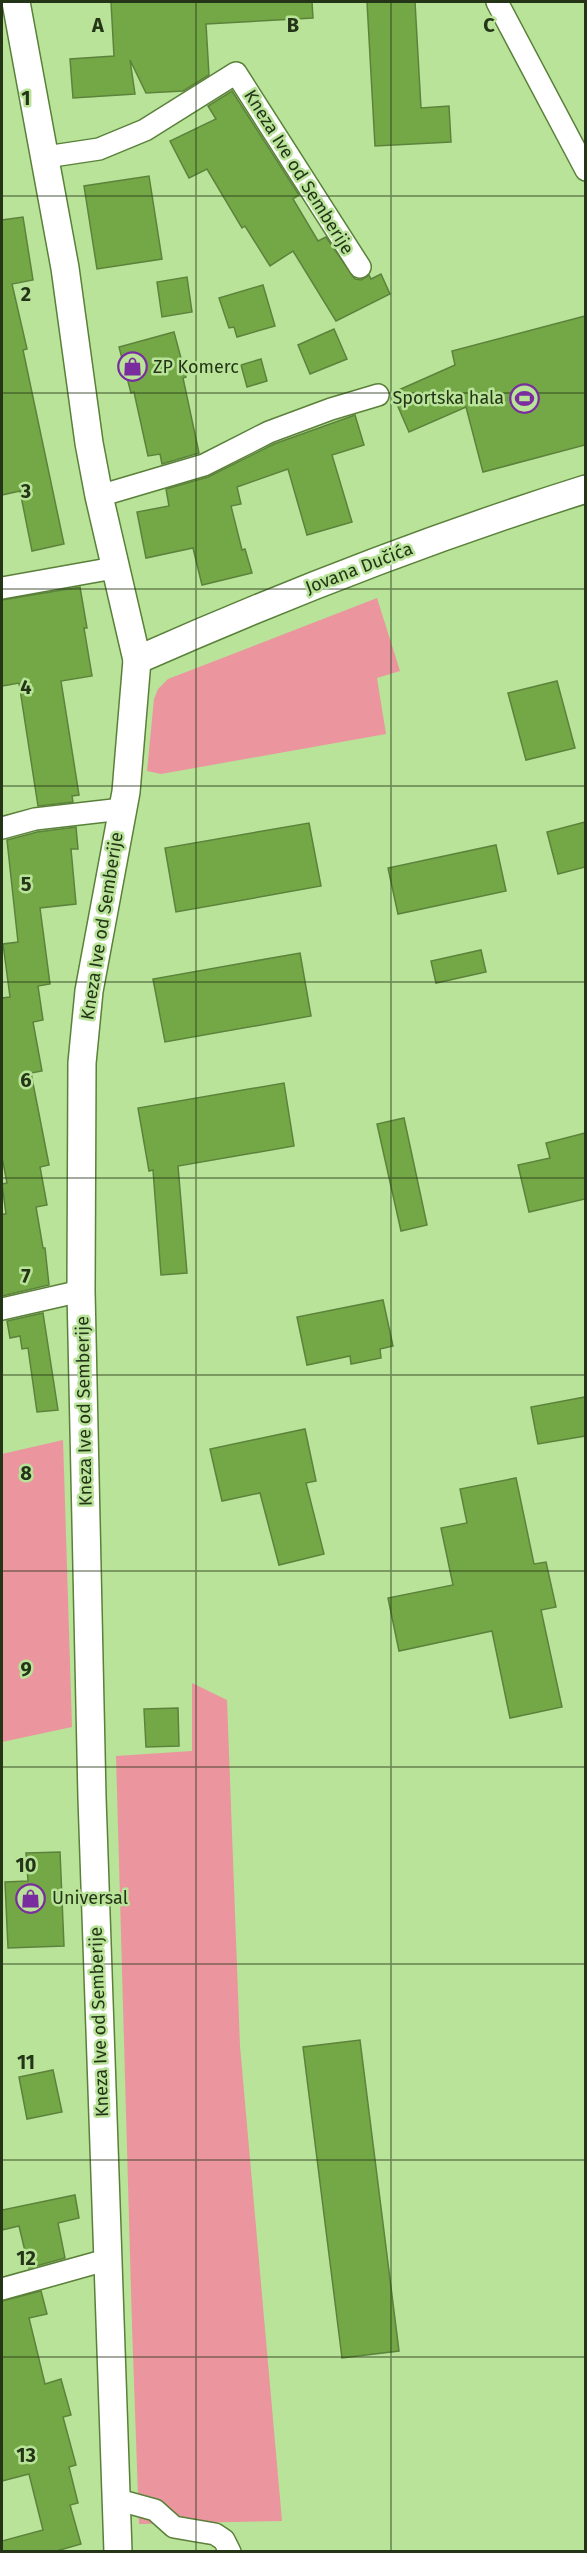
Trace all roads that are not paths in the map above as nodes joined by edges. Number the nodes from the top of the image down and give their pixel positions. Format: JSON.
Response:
{"nodes":[{"id":1,"x":16,"y":2,"type":"edge"},
{"id":2,"x":497,"y":2,"type":"edge"},
{"id":3,"x":46,"y":157,"type":"junction"},
{"id":4,"x":585,"y":170,"type":"edge"},
{"id":5,"x":360,"y":267,"type":"dead end"},
{"id":6,"x":378,"y":395,"type":"dead end"},
{"id":7,"x":585,"y":489,"type":"edge"},
{"id":8,"x":99,"y":496,"type":"junction"},
{"id":9,"x":114,"y":568,"type":"junction"},
{"id":10,"x":2,"y":588,"type":"edge"},
{"id":11,"x":137,"y":660,"type":"junction"},
{"id":12,"x":122,"y":809,"type":"junction"},
{"id":13,"x":2,"y":828,"type":"edge"},
{"id":14,"x":81,"y":1291,"type":"junction"},
{"id":15,"x":2,"y":1309,"type":"edge"},
{"id":16,"x":106,"y":2260,"type":"junction"},
{"id":17,"x":2,"y":2289,"type":"edge"},
{"id":18,"x":115,"y":2499,"type":"junction"},
{"id":19,"x":117,"y":2552,"type":"edge"},
{"id":20,"x":231,"y":2552,"type":"edge"}],
"edges":[{"from":1,"to":3,"type":"street","name":"Kneza Ive od Semberije"},
{"from":2,"to":4,"type":"street"},
{"from":3,"to":5,"type":"street","name":"Kneza Ive od Semberije"},
{"from":3,"to":8,"type":"street","name":"Kneza Ive od Semberije"},
{"from":6,"to":8,"type":"street"},
{"from":7,"to":11,"type":"street","name":"Jovana Dučića"},
{"from":8,"to":9,"type":"street","name":"Kneza Ive od Semberije"},
{"from":9,"to":10,"type":"street"},
{"from":9,"to":11,"type":"street","name":"Kneza Ive od Semberije"},
{"from":11,"to":12,"type":"street","name":"Kneza Ive od Semberije"},
{"from":12,"to":13,"type":"street"},
{"from":12,"to":14,"type":"street","name":"Kneza Ive od Semberije"},
{"from":14,"to":15,"type":"street"},
{"from":14,"to":16,"type":"street","name":"Kneza Ive od Semberije"},
{"from":16,"to":17,"type":"street"},
{"from":16,"to":18,"type":"street","name":"Kneza Ive od Semberije"},
{"from":18,"to":19,"type":"street","name":"Kneza Ive od Semberije"},
{"from":18,"to":20,"type":"street"}]}
